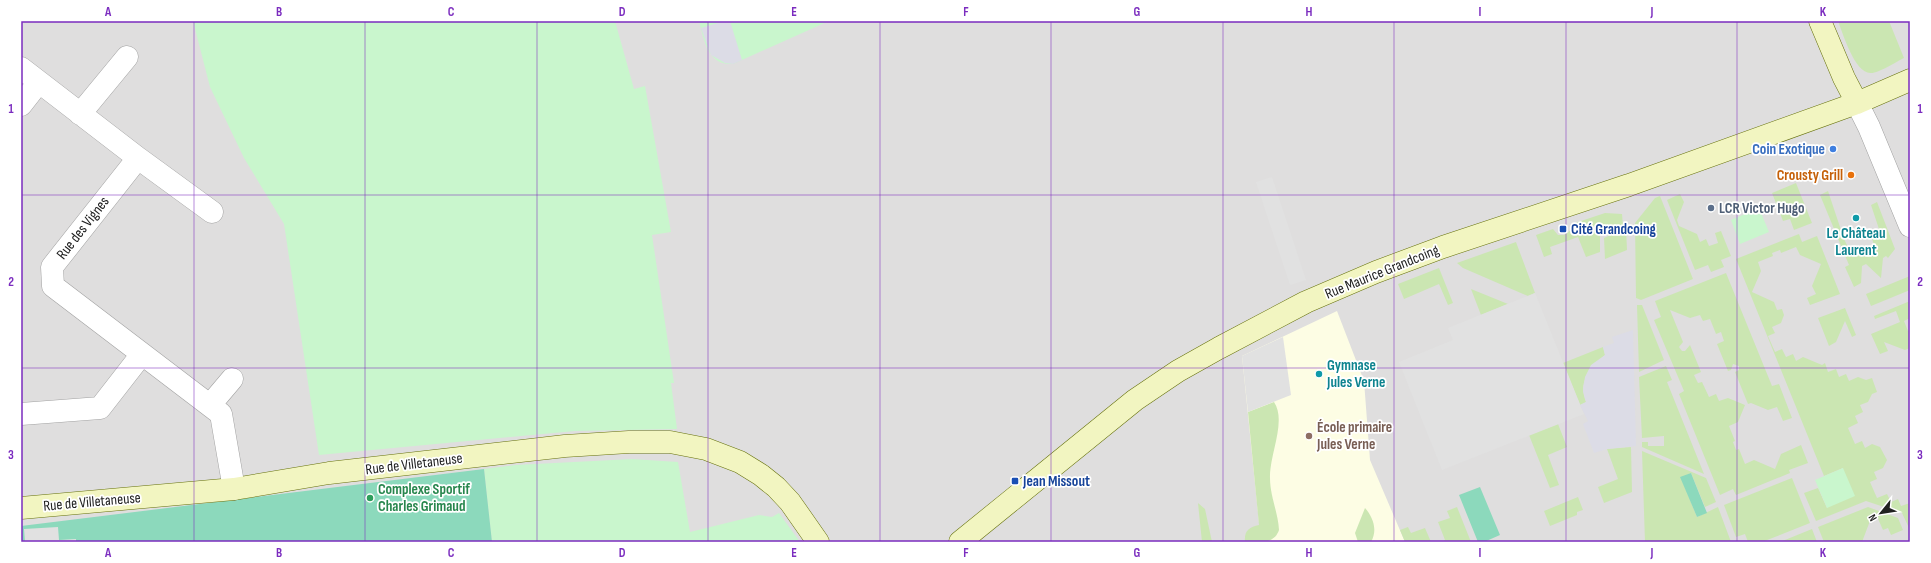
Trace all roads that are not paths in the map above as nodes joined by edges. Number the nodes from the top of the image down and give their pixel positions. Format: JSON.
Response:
{"nodes":[{"id":1,"x":1820,"y":21,"type":"edge"},
{"id":2,"x":127,"y":57,"type":"dead end"},
{"id":3,"x":21,"y":68,"type":"edge"},
{"id":4,"x":1910,"y":80,"type":"edge"},
{"id":5,"x":39,"y":82,"type":"junction"},
{"id":6,"x":1857,"y":103,"type":"junction"},
{"id":7,"x":21,"y":105,"type":"edge"},
{"id":8,"x":80,"y":114,"type":"junction"},
{"id":9,"x":138,"y":158,"type":"junction"},
{"id":10,"x":212,"y":212,"type":"dead end"},
{"id":11,"x":1910,"y":226,"type":"edge"},
{"id":12,"x":142,"y":354,"type":"junction"},
{"id":13,"x":232,"y":379,"type":"dead end"},
{"id":14,"x":210,"y":405,"type":"junction"},
{"id":15,"x":21,"y":414,"type":"edge"},
{"id":16,"x":234,"y":489,"type":"junction"},
{"id":17,"x":21,"y":508,"type":"edge"},
{"id":18,"x":818,"y":542,"type":"edge"},
{"id":19,"x":960,"y":542,"type":"edge"}],
"edges":[{"from":1,"to":6,"type":"street"},
{"from":2,"to":8,"type":"street"},
{"from":3,"to":5,"type":"street"},
{"from":4,"to":6,"type":"street","name":"Rue Maurice Grandcoing"},
{"from":5,"to":7,"type":"street"},
{"from":5,"to":8,"type":"street"},
{"from":6,"to":11,"type":"street"},
{"from":6,"to":19,"type":"street","name":"Rue Maurice Grandcoing"},
{"from":8,"to":9,"type":"street"},
{"from":9,"to":10,"type":"street"},
{"from":9,"to":12,"type":"street","name":"Rue des Vignes"},
{"from":12,"to":14,"type":"street","name":"Rue des Vignes"},
{"from":12,"to":15,"type":"street"},
{"from":13,"to":14,"type":"street"},
{"from":14,"to":16,"type":"street","name":"Rue des Vignes"},
{"from":16,"to":17,"type":"street","name":"Rue de Villetaneuse"},
{"from":16,"to":18,"type":"street","name":"Rue de Villetaneuse"}]}
